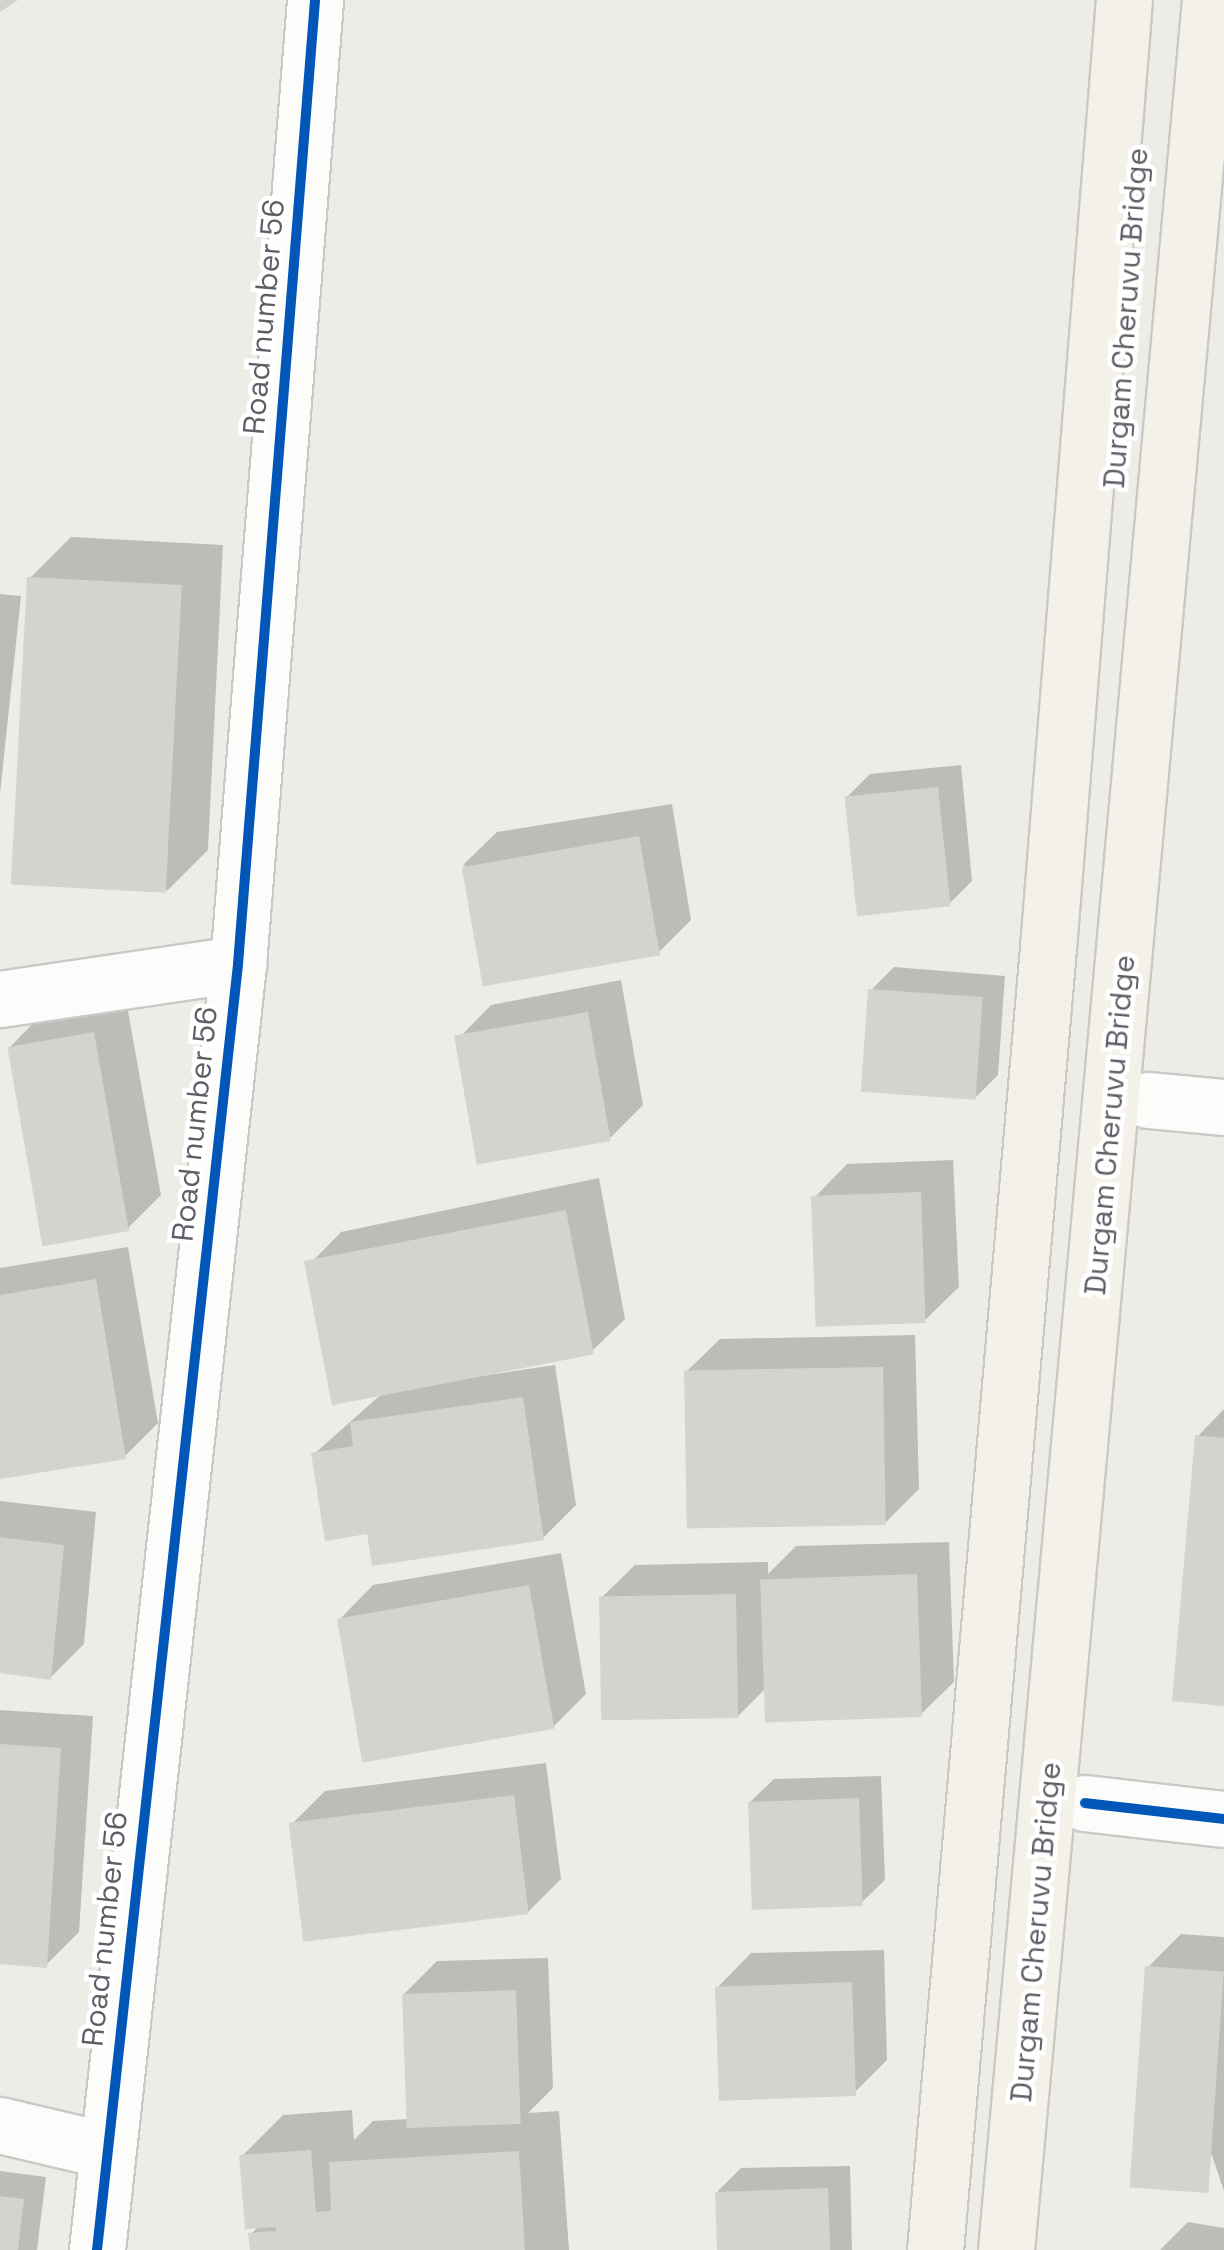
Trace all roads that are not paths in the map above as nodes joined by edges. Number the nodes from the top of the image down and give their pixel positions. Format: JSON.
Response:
{"nodes":[{"id":1,"x":315,"y":0,"type":"edge"},
{"id":2,"x":1124,"y":0,"type":"edge"},
{"id":3,"x":1149,"y":0,"type":"edge"},
{"id":4,"x":1210,"y":0,"type":"edge"},
{"id":5,"x":1223,"y":266,"type":"edge"},
{"id":6,"x":238,"y":964,"type":"junction"},
{"id":7,"x":0,"y":999,"type":"edge"},
{"id":8,"x":1148,"y":1100,"type":"junction"},
{"id":9,"x":1224,"y":1108,"type":"edge"},
{"id":10,"x":1085,"y":1803,"type":"junction"},
{"id":11,"x":1224,"y":1819,"type":"edge"},
{"id":12,"x":0,"y":2125,"type":"edge"},
{"id":13,"x":106,"y":2150,"type":"junction"},
{"id":14,"x":97,"y":2250,"type":"edge"},
{"id":15,"x":935,"y":2250,"type":"edge"},
{"id":16,"x":964,"y":2250,"type":"edge"},
{"id":17,"x":1006,"y":2250,"type":"edge"},
{"id":18,"x":1038,"y":2250,"type":"edge"}],
"edges":[{"from":1,"to":6,"type":"street","name":"Road number 56"},
{"from":2,"to":15,"type":"main road"},
{"from":3,"to":16,"type":"main road","name":"Durgam Cheruvu Bridge"},
{"from":4,"to":17,"type":"main road","name":"Durgam Cheruvu Bridge"},
{"from":5,"to":8,"type":"main road"},
{"from":6,"to":7,"type":"street"},
{"from":6,"to":13,"type":"street","name":"Road number 56"},
{"from":8,"to":9,"type":"street"},
{"from":8,"to":10,"type":"main road"},
{"from":10,"to":11,"type":"street"},
{"from":10,"to":18,"type":"main road"},
{"from":12,"to":13,"type":"street"},
{"from":13,"to":14,"type":"street","name":"Road number 56"}]}
